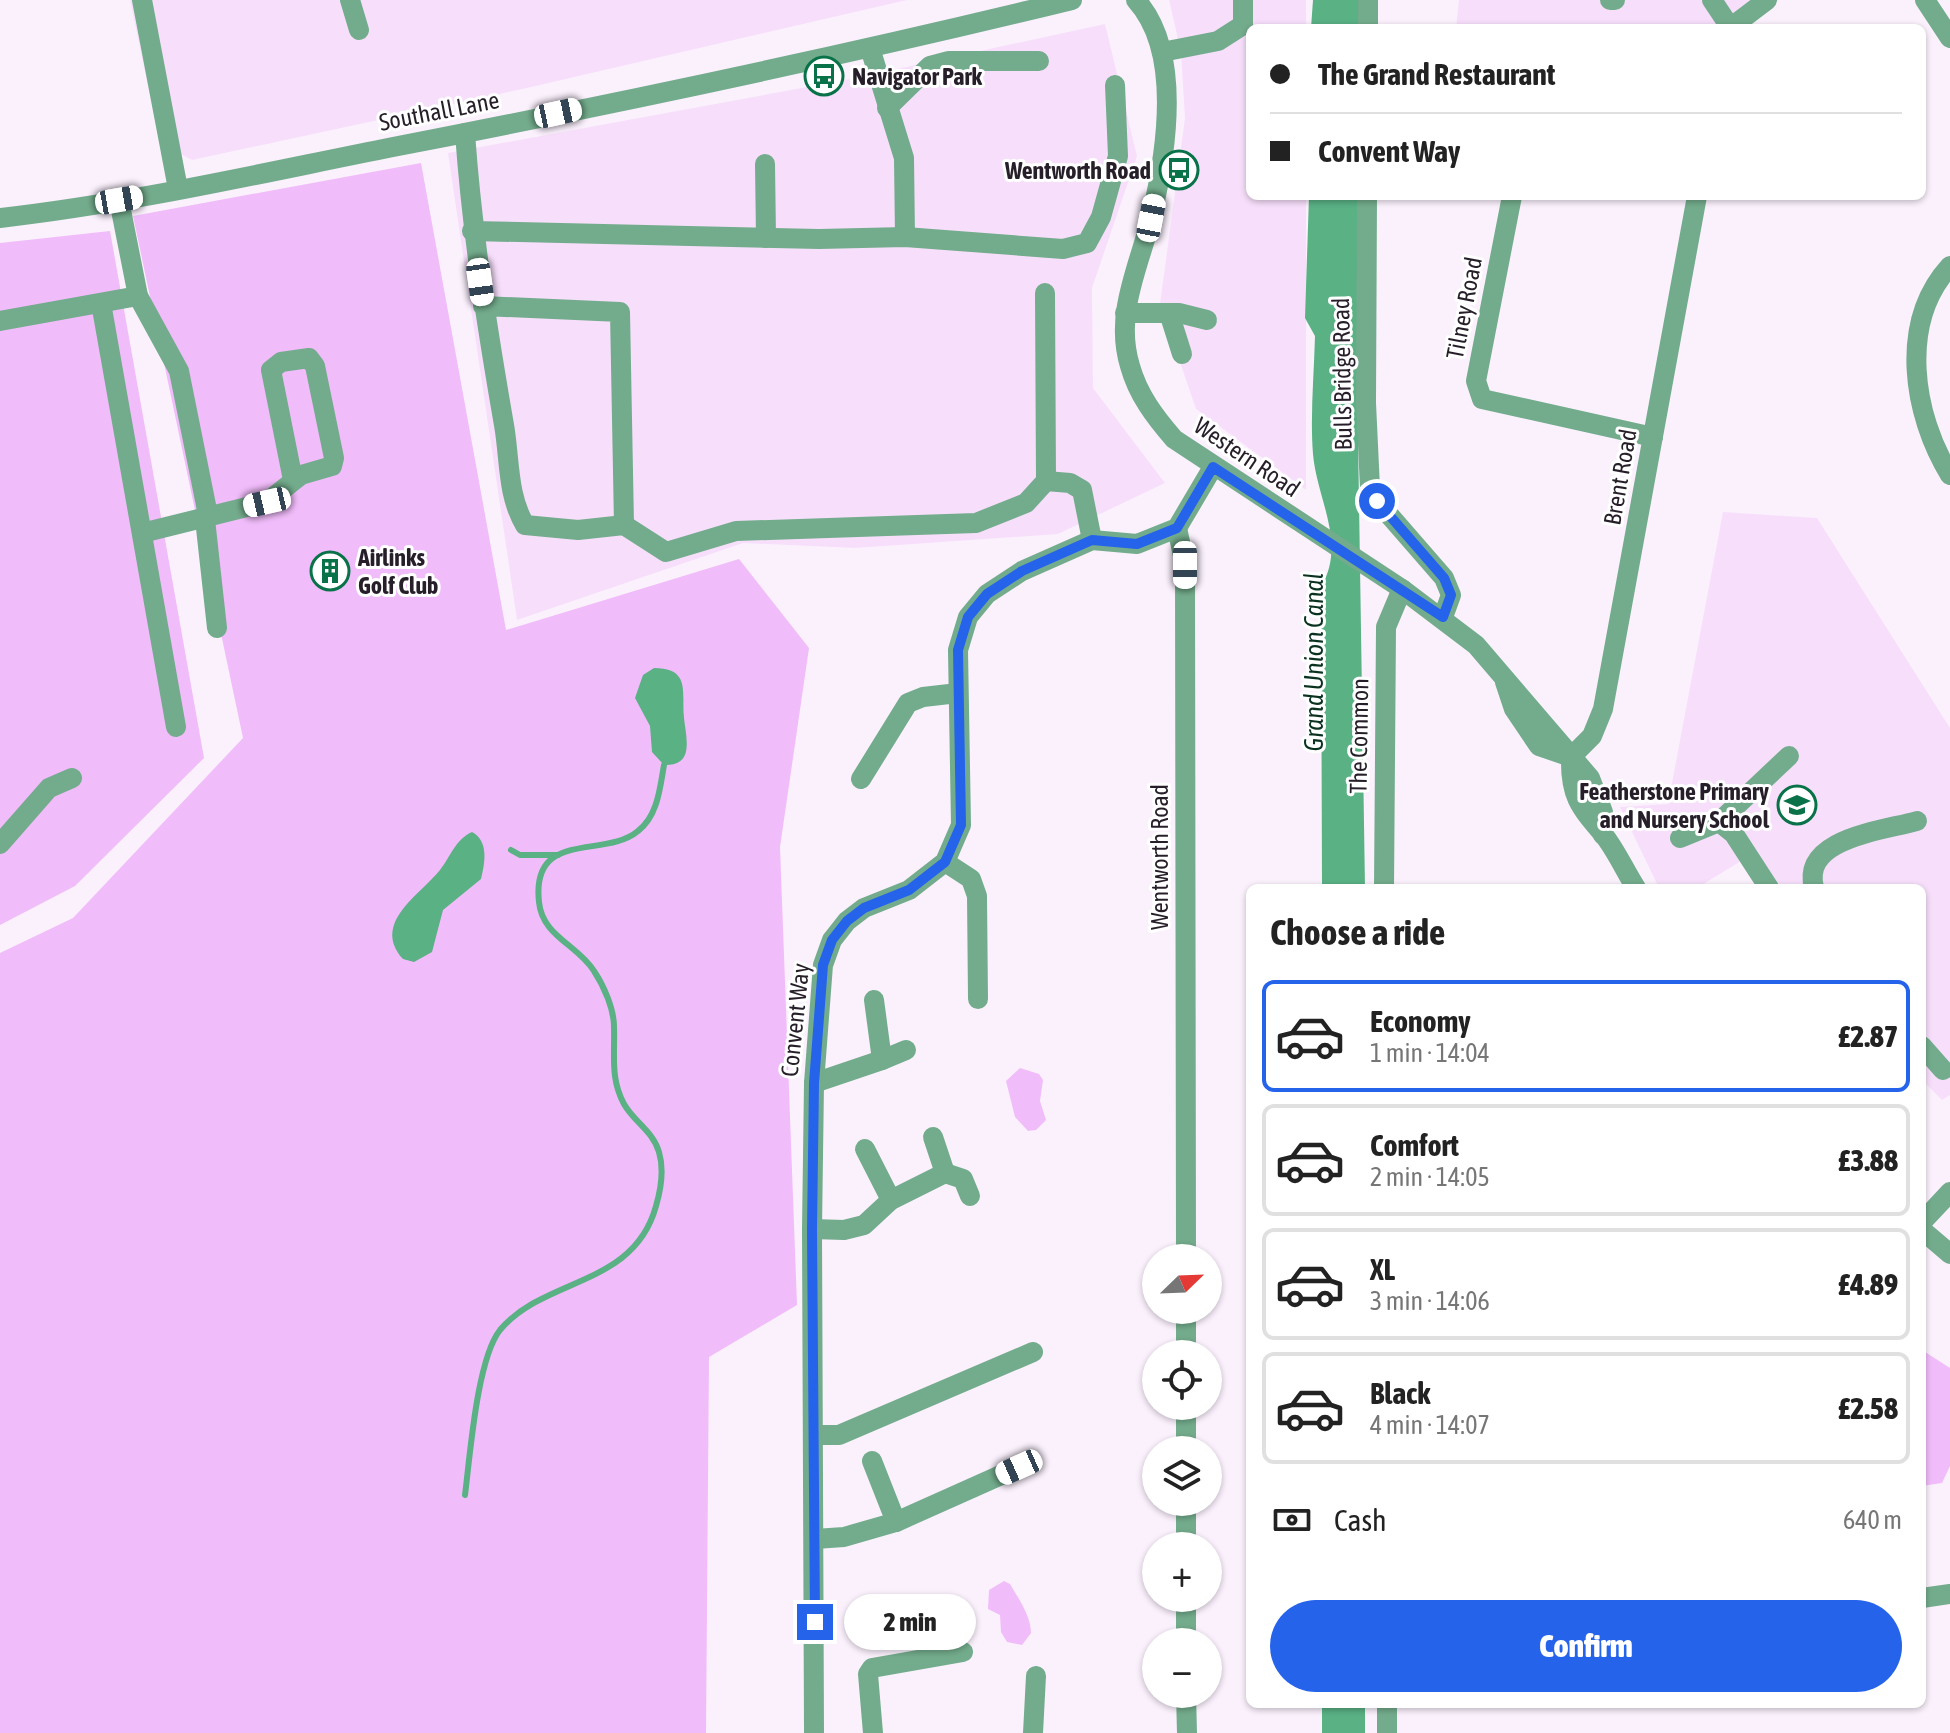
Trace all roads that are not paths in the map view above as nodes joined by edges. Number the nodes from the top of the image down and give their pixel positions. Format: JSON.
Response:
{"nodes":[{"id":1,"x":142,"y":0,"type":"edge"},
{"id":2,"x":350,"y":0,"type":"edge"},
{"id":3,"x":1072,"y":0,"type":"edge"},
{"id":4,"x":1136,"y":0,"type":"edge"},
{"id":5,"x":1243,"y":0,"type":"edge"},
{"id":6,"x":1368,"y":0,"type":"edge"},
{"id":7,"x":1712,"y":0,"type":"edge"},
{"id":8,"x":1925,"y":0,"type":"edge"},
{"id":9,"x":1759,"y":2,"type":"edge"},
{"id":10,"x":1368,"y":24,"type":"edge"},
{"id":11,"x":1728,"y":24,"type":"edge"},
{"id":12,"x":1733,"y":24,"type":"edge"},
{"id":13,"x":359,"y":30,"type":"dead end"},
{"id":14,"x":1950,"y":38,"type":"edge"},
{"id":15,"x":870,"y":48,"type":"junction"},
{"id":16,"x":1162,"y":52,"type":"junction"},
{"id":17,"x":1039,"y":61,"type":"dead end"},
{"id":18,"x":1115,"y":85,"type":"dead end"},
{"id":19,"x":887,"y":108,"type":"junction"},
{"id":20,"x":465,"y":133,"type":"junction"},
{"id":21,"x":765,"y":164,"type":"dead end"},
{"id":22,"x":178,"y":189,"type":"junction"},
{"id":23,"x":119,"y":200,"type":"junction"},
{"id":24,"x":1367,"y":200,"type":"edge"},
{"id":25,"x":1511,"y":200,"type":"edge"},
{"id":26,"x":1696,"y":200,"type":"edge"},
{"id":27,"x":0,"y":218,"type":"edge"},
{"id":28,"x":472,"y":231,"type":"junction"},
{"id":29,"x":905,"y":237,"type":"junction"},
{"id":30,"x":766,"y":238,"type":"junction"},
{"id":31,"x":1950,"y":266,"type":"edge"},
{"id":32,"x":1045,"y":293,"type":"dead end"},
{"id":33,"x":138,"y":296,"type":"junction"},
{"id":34,"x":101,"y":303,"type":"junction"},
{"id":35,"x":483,"y":306,"type":"junction"},
{"id":36,"x":1125,"y":313,"type":"junction"},
{"id":37,"x":1169,"y":313,"type":"junction"},
{"id":38,"x":1207,"y":320,"type":"dead end"},
{"id":39,"x":0,"y":321,"type":"edge"},
{"id":40,"x":1182,"y":354,"type":"dead end"},
{"id":41,"x":1653,"y":437,"type":"junction"},
{"id":42,"x":1213,"y":467,"type":"junction"},
{"id":43,"x":1950,"y":475,"type":"edge"},
{"id":44,"x":293,"y":480,"type":"junction"},
{"id":45,"x":1046,"y":481,"type":"junction"},
{"id":46,"x":208,"y":515,"type":"junction"},
{"id":47,"x":624,"y":525,"type":"junction"},
{"id":48,"x":1177,"y":528,"type":"junction"},
{"id":49,"x":142,"y":533,"type":"junction"},
{"id":50,"x":1092,"y":540,"type":"junction"},
{"id":51,"x":1402,"y":589,"type":"junction"},
{"id":52,"x":1443,"y":617,"type":"junction"},
{"id":53,"x":217,"y":628,"type":"dead end"},
{"id":54,"x":958,"y":693,"type":"junction"},
{"id":55,"x":176,"y":727,"type":"dead end"},
{"id":56,"x":1789,"y":756,"type":"dead end"},
{"id":57,"x":1571,"y":757,"type":"junction"},
{"id":58,"x":72,"y":778,"type":"dead end"},
{"id":59,"x":861,"y":779,"type":"dead end"},
{"id":60,"x":1917,"y":821,"type":"dead end"},
{"id":61,"x":1719,"y":822,"type":"junction"},
{"id":62,"x":1680,"y":838,"type":"dead end"},
{"id":63,"x":0,"y":844,"type":"edge"},
{"id":64,"x":945,"y":862,"type":"junction"},
{"id":65,"x":1384,"y":884,"type":"edge"},
{"id":66,"x":1634,"y":884,"type":"edge"},
{"id":67,"x":1766,"y":884,"type":"edge"},
{"id":68,"x":1813,"y":884,"type":"edge"},
{"id":69,"x":978,"y":999,"type":"dead end"},
{"id":70,"x":874,"y":1000,"type":"dead end"},
{"id":71,"x":906,"y":1050,"type":"dead end"},
{"id":72,"x":1926,"y":1051,"type":"edge"},
{"id":73,"x":882,"y":1060,"type":"junction"},
{"id":74,"x":1943,"y":1070,"type":"dead end"},
{"id":75,"x":814,"y":1083,"type":"junction"},
{"id":76,"x":933,"y":1137,"type":"dead end"},
{"id":77,"x":865,"y":1149,"type":"dead end"},
{"id":78,"x":945,"y":1173,"type":"junction"},
{"id":79,"x":1950,"y":1192,"type":"edge"},
{"id":80,"x":970,"y":1196,"type":"dead end"},
{"id":81,"x":891,"y":1200,"type":"junction"},
{"id":82,"x":1926,"y":1218,"type":"edge"},
{"id":83,"x":812,"y":1229,"type":"junction"},
{"id":84,"x":1926,"y":1233,"type":"edge"},
{"id":85,"x":1186,"y":1244,"type":"edge"},
{"id":86,"x":1950,"y":1254,"type":"edge"},
{"id":87,"x":1033,"y":1352,"type":"dead end"},
{"id":88,"x":814,"y":1435,"type":"junction"},
{"id":89,"x":872,"y":1461,"type":"dead end"},
{"id":90,"x":1019,"y":1467,"type":"dead end"},
{"id":91,"x":896,"y":1522,"type":"junction"},
{"id":92,"x":815,"y":1539,"type":"junction"},
{"id":93,"x":1950,"y":1594,"type":"edge"},
{"id":94,"x":1926,"y":1597,"type":"edge"},
{"id":95,"x":963,"y":1652,"type":"dead end"},
{"id":96,"x":1036,"y":1676,"type":"dead end"},
{"id":97,"x":1186,"y":1708,"type":"edge"},
{"id":98,"x":1387,"y":1708,"type":"edge"},
{"id":99,"x":814,"y":1733,"type":"edge"},
{"id":100,"x":873,"y":1733,"type":"edge"},
{"id":101,"x":1033,"y":1733,"type":"edge"},
{"id":102,"x":1187,"y":1733,"type":"edge"},
{"id":103,"x":1387,"y":1733,"type":"edge"}],
"edges":[{"from":1,"to":22,"type":"street"},
{"from":2,"to":13,"type":"street"},
{"from":3,"to":15,"type":"street","name":"Southall Lane"},
{"from":4,"to":16,"type":"street","name":"Western Road"},
{"from":5,"to":16,"type":"street"},
{"from":6,"to":10,"type":"street"},
{"from":7,"to":11,"type":"street"},
{"from":8,"to":14,"type":"street"},
{"from":9,"to":12,"type":"street"},
{"from":15,"to":19,"type":"street"},
{"from":15,"to":20,"type":"street","name":"Southall Lane"},
{"from":16,"to":36,"type":"street","name":"Western Road"},
{"from":17,"to":19,"type":"street"},
{"from":18,"to":29,"type":"street"},
{"from":19,"to":29,"type":"street"},
{"from":20,"to":22,"type":"street","name":"Southall Lane"},
{"from":20,"to":28,"type":"street"},
{"from":21,"to":30,"type":"street"},
{"from":22,"to":23,"type":"street","name":"Southall Lane"},
{"from":23,"to":27,"type":"street","name":"Southall Lane"},
{"from":23,"to":33,"type":"street"},
{"from":24,"to":52,"type":"street","name":"Bulls Bridge Road"},
{"from":25,"to":41,"type":"street","name":"Tilney Road"},
{"from":26,"to":41,"type":"street","name":"Brent Road"},
{"from":28,"to":30,"type":"street"},
{"from":28,"to":35,"type":"street"},
{"from":29,"to":30,"type":"street"},
{"from":31,"to":43,"type":"street"},
{"from":32,"to":45,"type":"street"},
{"from":33,"to":34,"type":"street"},
{"from":33,"to":46,"type":"street"},
{"from":34,"to":39,"type":"street"},
{"from":34,"to":49,"type":"street"},
{"from":35,"to":47,"type":"street"},
{"from":35,"to":47,"type":"street"},
{"from":36,"to":37,"type":"street"},
{"from":36,"to":42,"type":"street","name":"Western Road"},
{"from":37,"to":38,"type":"street"},
{"from":37,"to":40,"type":"street"},
{"from":41,"to":57,"type":"street","name":"Brent Road"},
{"from":42,"to":48,"type":"street"},
{"from":42,"to":51,"type":"street","name":"Western Road"},
{"from":44,"to":44,"type":"street"},
{"from":44,"to":46,"type":"street"},
{"from":45,"to":47,"type":"street"},
{"from":45,"to":50,"type":"street"},
{"from":46,"to":49,"type":"street"},
{"from":46,"to":53,"type":"street"},
{"from":48,"to":50,"type":"street","name":"Convent Way"},
{"from":48,"to":85,"type":"street","name":"Wentworth Road"},
{"from":49,"to":55,"type":"street"},
{"from":50,"to":54,"type":"street","name":"Convent Way"},
{"from":51,"to":52,"type":"street","name":"Western Road"},
{"from":51,"to":65,"type":"street","name":"The Common"},
{"from":52,"to":57,"type":"street","name":"Western Road"},
{"from":54,"to":59,"type":"street"},
{"from":54,"to":64,"type":"street","name":"Convent Way"},
{"from":56,"to":61,"type":"street"},
{"from":57,"to":66,"type":"street"},
{"from":58,"to":63,"type":"street"},
{"from":60,"to":68,"type":"street"},
{"from":61,"to":62,"type":"street"},
{"from":61,"to":67,"type":"street"},
{"from":64,"to":69,"type":"street"},
{"from":64,"to":75,"type":"street","name":"Convent Way"},
{"from":70,"to":73,"type":"street"},
{"from":71,"to":73,"type":"street"},
{"from":72,"to":74,"type":"street"},
{"from":73,"to":75,"type":"street"},
{"from":75,"to":83,"type":"street","name":"Convent Way"},
{"from":76,"to":78,"type":"street"},
{"from":77,"to":81,"type":"street"},
{"from":78,"to":80,"type":"street"},
{"from":78,"to":81,"type":"street"},
{"from":79,"to":82,"type":"street"},
{"from":81,"to":83,"type":"street"},
{"from":83,"to":88,"type":"street","name":"Convent Way"},
{"from":84,"to":86,"type":"street"},
{"from":87,"to":88,"type":"street"},
{"from":88,"to":92,"type":"street","name":"Convent Way"},
{"from":89,"to":91,"type":"street"},
{"from":90,"to":91,"type":"street"},
{"from":91,"to":92,"type":"street"},
{"from":92,"to":99,"type":"street","name":"Convent Way"},
{"from":93,"to":94,"type":"street"},
{"from":95,"to":100,"type":"street"},
{"from":96,"to":101,"type":"street"},
{"from":97,"to":102,"type":"street"},
{"from":98,"to":103,"type":"street"}]}
